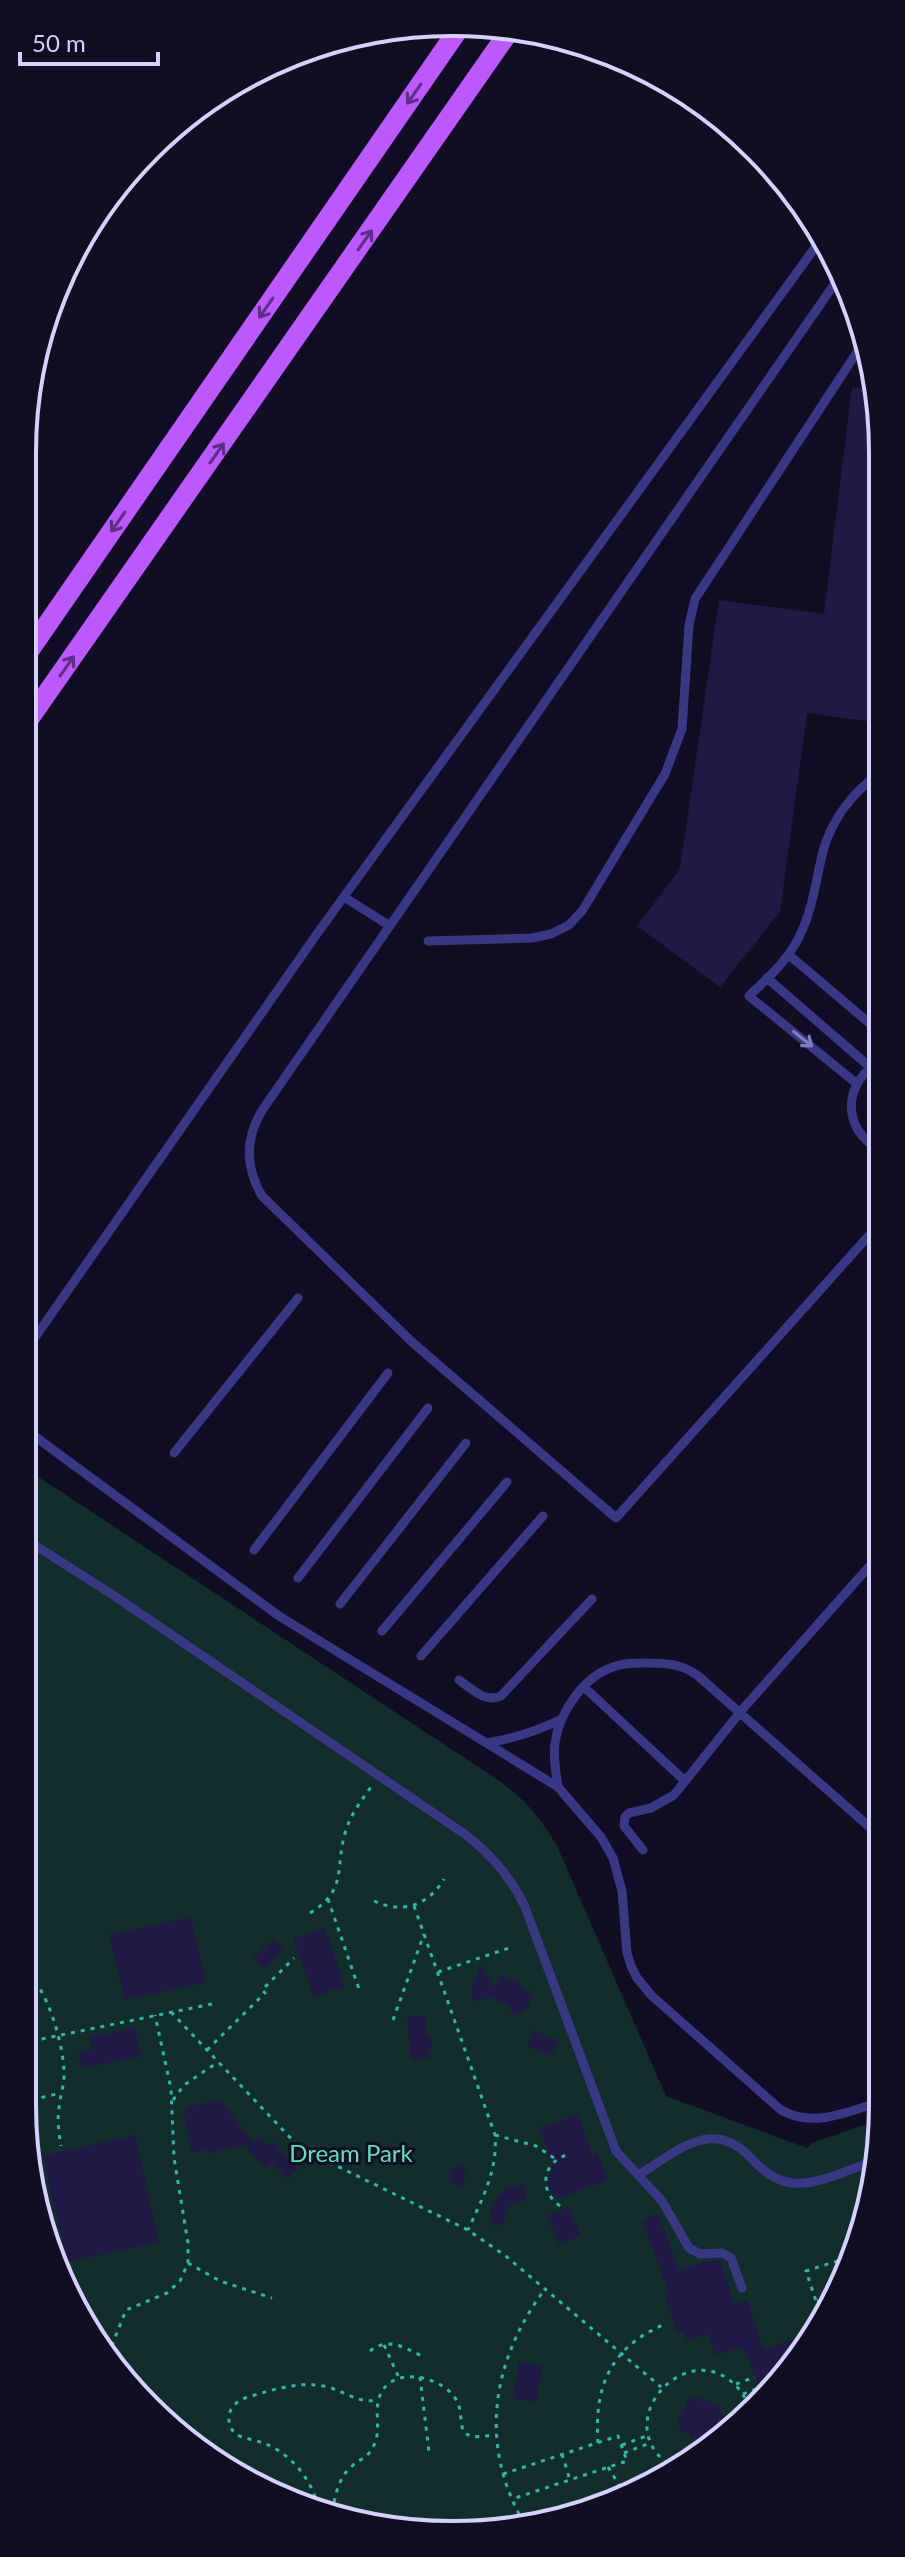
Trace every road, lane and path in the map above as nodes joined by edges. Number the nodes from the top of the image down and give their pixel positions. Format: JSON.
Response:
{"nodes":[{"id":1,"x":454,"y":36,"type":"edge"},
{"id":2,"x":503,"y":40,"type":"edge"},
{"id":3,"x":815,"y":248,"type":"edge"},
{"id":4,"x":834,"y":285,"type":"edge"},
{"id":5,"x":857,"y":353,"type":"edge"},
{"id":6,"x":36,"y":641,"type":"edge"},
{"id":7,"x":36,"y":709,"type":"edge"},
{"id":8,"x":869,"y":782,"type":"edge"},
{"id":9,"x":344,"y":897,"type":"junction"},
{"id":10,"x":390,"y":926,"type":"junction"},
{"id":11,"x":428,"y":941,"type":"dead end"},
{"id":12,"x":789,"y":955,"type":"junction"},
{"id":13,"x":767,"y":978,"type":"junction"},
{"id":14,"x":869,"y":1023,"type":"edge"},
{"id":15,"x":869,"y":1066,"type":"edge"},
{"id":16,"x":869,"y":1068,"type":"edge"},
{"id":17,"x":856,"y":1083,"type":"junction"},
{"id":18,"x":869,"y":1141,"type":"edge"},
{"id":19,"x":869,"y":1235,"type":"edge"},
{"id":20,"x":298,"y":1298,"type":"dead end"},
{"id":21,"x":36,"y":1336,"type":"edge"},
{"id":22,"x":388,"y":1373,"type":"dead end"},
{"id":23,"x":428,"y":1408,"type":"dead end"},
{"id":24,"x":36,"y":1437,"type":"edge"},
{"id":25,"x":466,"y":1443,"type":"dead end"},
{"id":26,"x":174,"y":1453,"type":"dead end"},
{"id":27,"x":507,"y":1482,"type":"dead end"},
{"id":28,"x":543,"y":1516,"type":"dead end"},
{"id":29,"x":36,"y":1546,"type":"edge"},
{"id":30,"x":254,"y":1550,"type":"dead end"},
{"id":31,"x":869,"y":1567,"type":"edge"},
{"id":32,"x":298,"y":1578,"type":"dead end"},
{"id":33,"x":592,"y":1599,"type":"dead end"},
{"id":34,"x":340,"y":1604,"type":"dead end"},
{"id":35,"x":382,"y":1631,"type":"dead end"},
{"id":36,"x":421,"y":1656,"type":"dead end"},
{"id":37,"x":459,"y":1680,"type":"dead end"},
{"id":38,"x":584,"y":1687,"type":"junction"},
{"id":39,"x":741,"y":1711,"type":"junction"},
{"id":40,"x":562,"y":1719,"type":"junction"},
{"id":41,"x":486,"y":1743,"type":"junction"},
{"id":42,"x":377,"y":1777,"type":"junction"},
{"id":43,"x":685,"y":1781,"type":"junction"},
{"id":44,"x":558,"y":1787,"type":"junction"},
{"id":45,"x":869,"y":1826,"type":"edge"},
{"id":46,"x":643,"y":1850,"type":"dead end"},
{"id":47,"x":444,"y":1879,"type":"dead end"},
{"id":48,"x":328,"y":1899,"type":"junction"},
{"id":49,"x":374,"y":1901,"type":"dead end"},
{"id":50,"x":414,"y":1906,"type":"junction"},
{"id":51,"x":310,"y":1913,"type":"dead end"},
{"id":52,"x":424,"y":1934,"type":"junction"},
{"id":53,"x":509,"y":1948,"type":"dead end"},
{"id":54,"x":294,"y":1958,"type":"dead end"},
{"id":55,"x":438,"y":1972,"type":"junction"},
{"id":56,"x":36,"y":1982,"type":"edge"},
{"id":57,"x":360,"y":1992,"type":"dead end"},
{"id":58,"x":212,"y":2004,"type":"dead end"},
{"id":59,"x":171,"y":2012,"type":"junction"},
{"id":60,"x":155,"y":2015,"type":"junction"},
{"id":61,"x":393,"y":2020,"type":"dead end"},
{"id":62,"x":57,"y":2034,"type":"junction"},
{"id":63,"x":36,"y":2039,"type":"edge"},
{"id":64,"x":207,"y":2050,"type":"junction"},
{"id":65,"x":218,"y":2062,"type":"junction"},
{"id":66,"x":61,"y":2093,"type":"junction"},
{"id":67,"x":36,"y":2099,"type":"edge"},
{"id":68,"x":172,"y":2101,"type":"junction"},
{"id":69,"x":869,"y":2105,"type":"edge"},
{"id":70,"x":495,"y":2135,"type":"junction"},
{"id":71,"x":61,"y":2146,"type":"dead end"},
{"id":72,"x":571,"y":2154,"type":"dead end"},
{"id":73,"x":557,"y":2160,"type":"junction"},
{"id":74,"x":864,"y":2164,"type":"edge"},
{"id":75,"x":638,"y":2175,"type":"junction"},
{"id":76,"x":560,"y":2206,"type":"dead end"},
{"id":77,"x":468,"y":2230,"type":"junction"},
{"id":78,"x":838,"y":2261,"type":"edge"},
{"id":79,"x":188,"y":2263,"type":"junction"},
{"id":80,"x":742,"y":2288,"type":"dead end"},
{"id":81,"x":545,"y":2289,"type":"junction"},
{"id":82,"x":272,"y":2298,"type":"dead end"},
{"id":83,"x":816,"y":2301,"type":"junction"},
{"id":84,"x":819,"y":2301,"type":"edge"},
{"id":85,"x":817,"y":2305,"type":"edge"},
{"id":86,"x":663,"y":2325,"type":"dead end"},
{"id":87,"x":383,"y":2344,"type":"junction"},
{"id":88,"x":112,"y":2345,"type":"edge"},
{"id":89,"x":370,"y":2351,"type":"dead end"},
{"id":90,"x":620,"y":2354,"type":"junction"},
{"id":91,"x":422,"y":2356,"type":"dead end"},
{"id":92,"x":420,"y":2377,"type":"junction"},
{"id":93,"x":755,"y":2377,"type":"dead end"},
{"id":94,"x":399,"y":2378,"type":"junction"},
{"id":95,"x":735,"y":2384,"type":"junction"},
{"id":96,"x":661,"y":2387,"type":"junction"},
{"id":97,"x":757,"y":2389,"type":"edge"},
{"id":98,"x":743,"y":2394,"type":"junction"},
{"id":99,"x":379,"y":2398,"type":"junction"},
{"id":100,"x":746,"y":2400,"type":"edge"},
{"id":101,"x":497,"y":2435,"type":"junction"},
{"id":102,"x":649,"y":2435,"type":"junction"},
{"id":103,"x":598,"y":2443,"type":"junction"},
{"id":104,"x":651,"y":2443,"type":"junction"},
{"id":105,"x":621,"y":2445,"type":"junction"},
{"id":106,"x":429,"y":2452,"type":"dead end"},
{"id":107,"x":624,"y":2453,"type":"junction"},
{"id":108,"x":562,"y":2454,"type":"junction"},
{"id":109,"x":666,"y":2462,"type":"edge"},
{"id":110,"x":608,"y":2467,"type":"junction"},
{"id":111,"x":503,"y":2474,"type":"junction"},
{"id":112,"x":570,"y":2480,"type":"junction"},
{"id":113,"x":620,"y":2486,"type":"edge"},
{"id":114,"x":314,"y":2497,"type":"edge"},
{"id":115,"x":512,"y":2499,"type":"junction"},
{"id":116,"x":334,"y":2504,"type":"edge"},
{"id":117,"x":520,"y":2515,"type":"edge"}],
"edges":[{"from":1,"to":6,"type":"main road","one_way":true},
{"from":7,"to":2,"type":"main road","one_way":true},
{"from":3,"to":9,"type":"lane"},
{"from":4,"to":10,"type":"lane"},
{"from":5,"to":11,"type":"lane"},
{"from":8,"to":12,"type":"lane"},
{"from":9,"to":10,"type":"lane"},
{"from":9,"to":21,"type":"lane"},
{"from":10,"to":19,"type":"lane"},
{"from":12,"to":13,"type":"lane"},
{"from":12,"to":14,"type":"lane"},
{"from":13,"to":15,"type":"lane"},
{"from":13,"to":17,"type":"lane","one_way":true},
{"from":16,"to":17,"type":"lane"},
{"from":17,"to":18,"type":"lane"},
{"from":20,"to":26,"type":"lane"},
{"from":22,"to":30,"type":"lane"},
{"from":23,"to":32,"type":"lane"},
{"from":24,"to":41,"type":"lane"},
{"from":25,"to":34,"type":"lane"},
{"from":27,"to":35,"type":"lane"},
{"from":28,"to":36,"type":"lane"},
{"from":29,"to":42,"type":"lane"},
{"from":31,"to":39,"type":"lane"},
{"from":33,"to":37,"type":"lane"},
{"from":38,"to":39,"type":"lane"},
{"from":38,"to":40,"type":"lane"},
{"from":38,"to":43,"type":"lane"},
{"from":39,"to":43,"type":"lane"},
{"from":39,"to":45,"type":"lane"},
{"from":40,"to":41,"type":"lane"},
{"from":40,"to":44,"type":"lane"},
{"from":41,"to":44,"type":"lane"},
{"from":42,"to":48,"type":"path"},
{"from":42,"to":75,"type":"lane"},
{"from":43,"to":46,"type":"lane"},
{"from":44,"to":69,"type":"lane"},
{"from":47,"to":50,"type":"path"},
{"from":48,"to":51,"type":"path"},
{"from":48,"to":57,"type":"path"},
{"from":49,"to":50,"type":"path"},
{"from":50,"to":52,"type":"path"},
{"from":52,"to":55,"type":"path"},
{"from":52,"to":61,"type":"path"},
{"from":53,"to":55,"type":"path"},
{"from":54,"to":64,"type":"path"},
{"from":55,"to":70,"type":"path"},
{"from":56,"to":62,"type":"path"},
{"from":58,"to":59,"type":"path"},
{"from":59,"to":60,"type":"path"},
{"from":59,"to":64,"type":"path"},
{"from":60,"to":62,"type":"path"},
{"from":60,"to":68,"type":"path"},
{"from":62,"to":63,"type":"path"},
{"from":62,"to":66,"type":"path"},
{"from":64,"to":65,"type":"path"},
{"from":65,"to":68,"type":"path"},
{"from":65,"to":77,"type":"path"},
{"from":66,"to":67,"type":"path"},
{"from":66,"to":71,"type":"path"},
{"from":68,"to":79,"type":"path"},
{"from":70,"to":73,"type":"path"},
{"from":70,"to":77,"type":"path"},
{"from":72,"to":73,"type":"path"},
{"from":73,"to":76,"type":"path"},
{"from":74,"to":75,"type":"lane"},
{"from":75,"to":80,"type":"lane"},
{"from":77,"to":81,"type":"path"},
{"from":78,"to":83,"type":"path"},
{"from":79,"to":82,"type":"path"},
{"from":79,"to":88,"type":"path"},
{"from":81,"to":90,"type":"path"},
{"from":81,"to":101,"type":"path"},
{"from":83,"to":84,"type":"path"},
{"from":83,"to":85,"type":"path"},
{"from":86,"to":90,"type":"path"},
{"from":87,"to":89,"type":"path"},
{"from":87,"to":91,"type":"path"},
{"from":87,"to":94,"type":"path"},
{"from":90,"to":96,"type":"path"},
{"from":90,"to":103,"type":"path"},
{"from":92,"to":94,"type":"path"},
{"from":92,"to":101,"type":"path"},
{"from":92,"to":106,"type":"path"},
{"from":93,"to":95,"type":"path"},
{"from":94,"to":99,"type":"path"},
{"from":95,"to":96,"type":"path"},
{"from":95,"to":98,"type":"path"},
{"from":96,"to":102,"type":"path"},
{"from":97,"to":98,"type":"path"},
{"from":98,"to":100,"type":"path"},
{"from":99,"to":114,"type":"path"},
{"from":99,"to":116,"type":"path"},
{"from":101,"to":111,"type":"path"},
{"from":102,"to":104,"type":"path"},
{"from":102,"to":105,"type":"path"},
{"from":103,"to":105,"type":"path"},
{"from":103,"to":108,"type":"path"},
{"from":104,"to":107,"type":"path"},
{"from":104,"to":109,"type":"path"},
{"from":105,"to":107,"type":"path"},
{"from":107,"to":110,"type":"path"},
{"from":108,"to":111,"type":"path"},
{"from":108,"to":112,"type":"path"},
{"from":110,"to":112,"type":"path"},
{"from":110,"to":113,"type":"path"},
{"from":111,"to":115,"type":"path"},
{"from":112,"to":115,"type":"path"},
{"from":115,"to":117,"type":"path"}]}
